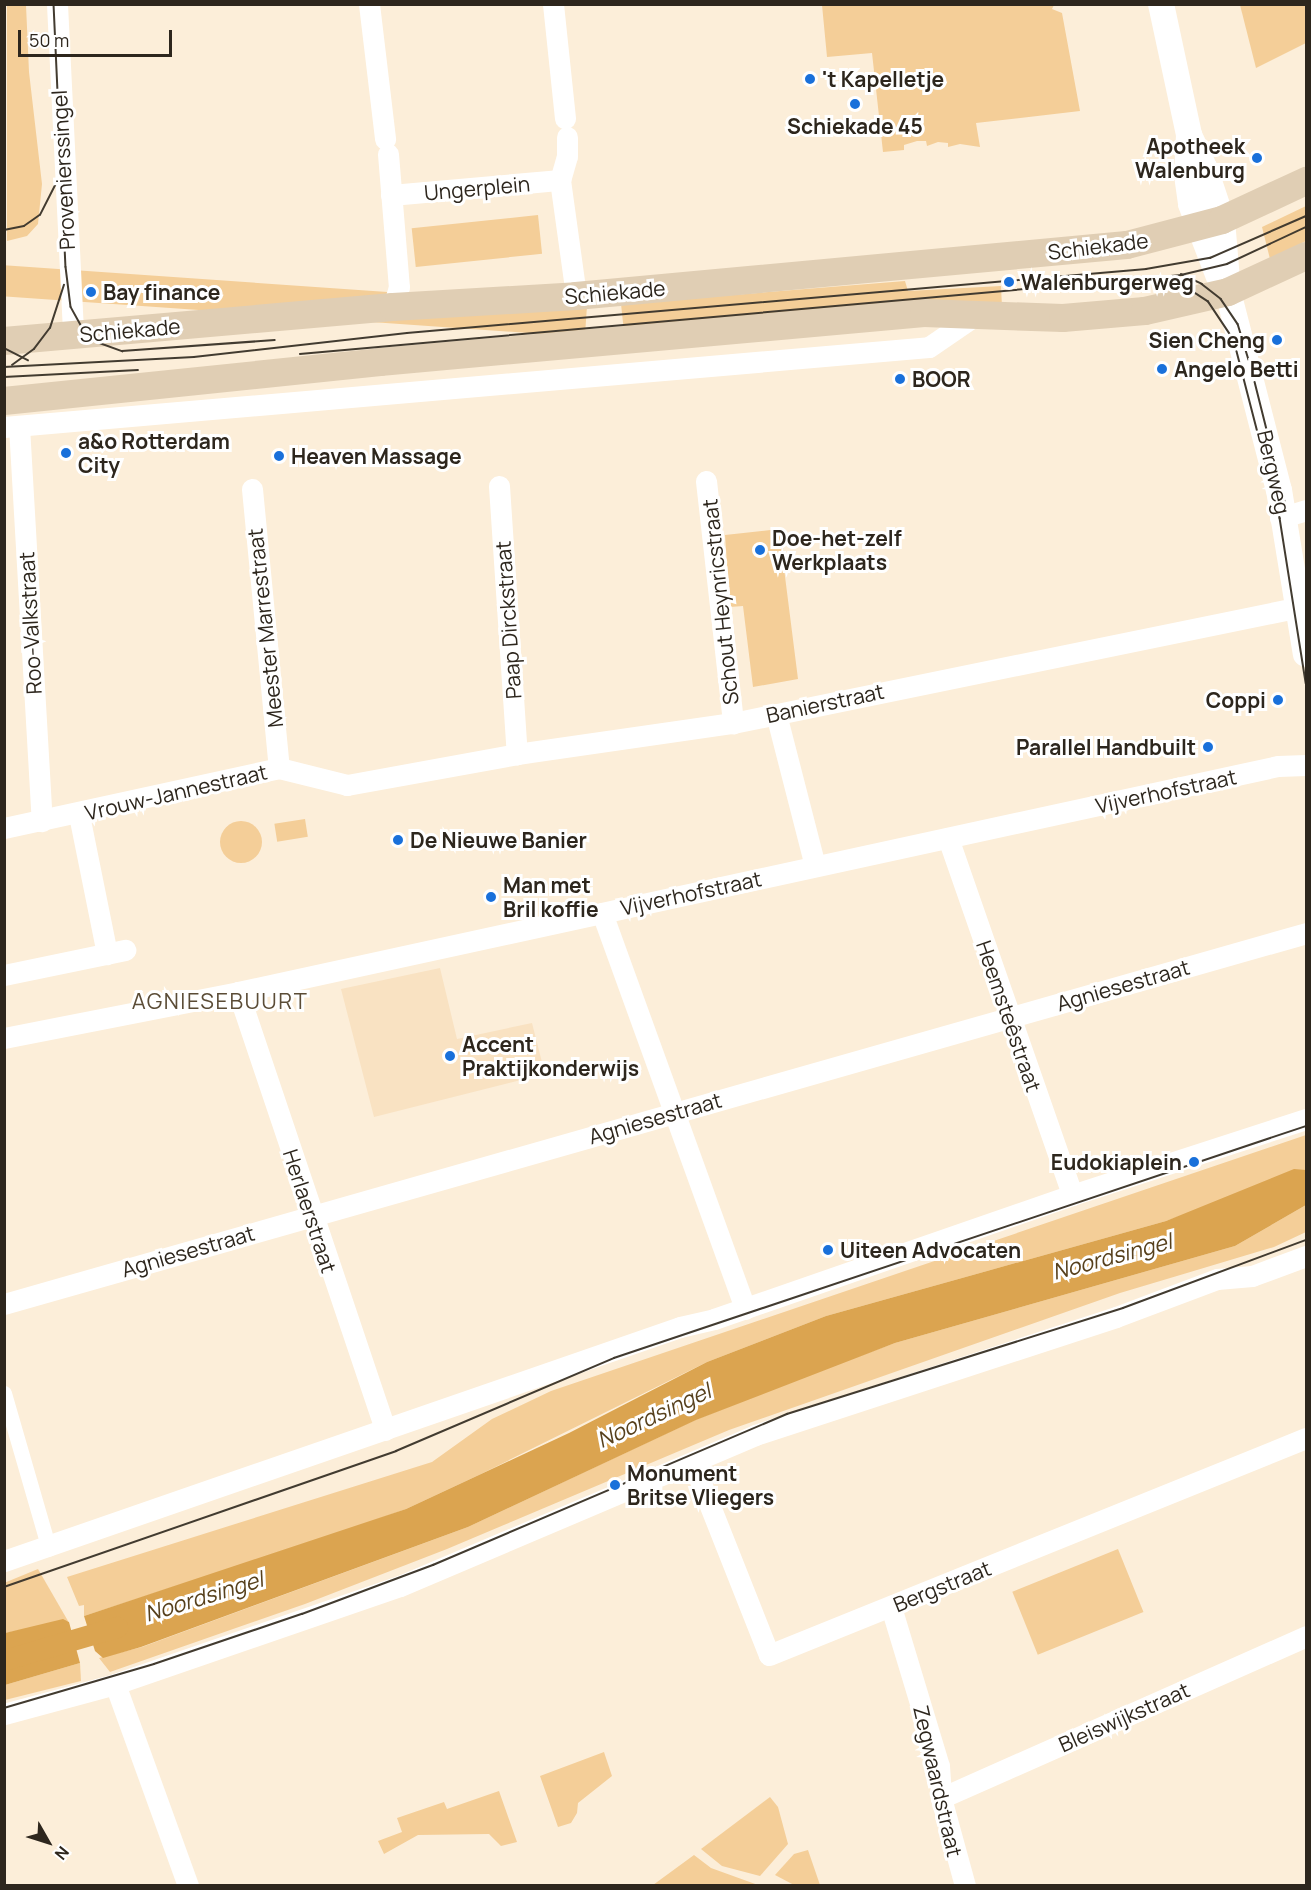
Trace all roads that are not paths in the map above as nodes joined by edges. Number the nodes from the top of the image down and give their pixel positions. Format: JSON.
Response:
{"nodes":[{"id":1,"x":57,"y":4,"type":"edge"},
{"id":2,"x":369,"y":4,"type":"edge"},
{"id":3,"x":554,"y":4,"type":"edge"},
{"id":4,"x":1161,"y":4,"type":"edge"},
{"id":5,"x":560,"y":180,"type":"junction"},
{"id":6,"x":1306,"y":181,"type":"edge"},
{"id":7,"x":391,"y":195,"type":"junction"},
{"id":8,"x":1211,"y":223,"type":"junction"},
{"id":9,"x":1306,"y":256,"type":"edge"},
{"id":10,"x":1228,"y":292,"type":"junction"},
{"id":11,"x":576,"y":296,"type":"junction"},
{"id":12,"x":393,"y":307,"type":"junction"},
{"id":13,"x":973,"y":317,"type":"junction"},
{"id":14,"x":73,"y":335,"type":"junction"},
{"id":15,"x":4,"y":341,"type":"edge"},
{"id":16,"x":4,"y":401,"type":"edge"},
{"id":17,"x":12,"y":426,"type":"edge"},
{"id":18,"x":706,"y":481,"type":"dead end"},
{"id":19,"x":499,"y":486,"type":"dead end"},
{"id":20,"x":252,"y":489,"type":"dead end"},
{"id":21,"x":1290,"y":515,"type":"edge"},
{"id":22,"x":1300,"y":607,"type":"junction"},
{"id":23,"x":1306,"y":654,"type":"edge"},
{"id":24,"x":776,"y":714,"type":"junction"},
{"id":25,"x":733,"y":723,"type":"junction"},
{"id":26,"x":517,"y":754,"type":"junction"},
{"id":27,"x":1306,"y":765,"type":"edge"},
{"id":28,"x":279,"y":768,"type":"junction"},
{"id":29,"x":347,"y":785,"type":"joint"},
{"id":30,"x":79,"y":815,"type":"junction"},
{"id":31,"x":42,"y":821,"type":"junction"},
{"id":32,"x":4,"y":828,"type":"edge"},
{"id":33,"x":948,"y":838,"type":"junction"},
{"id":34,"x":815,"y":866,"type":"junction"},
{"id":35,"x":602,"y":913,"type":"junction"},
{"id":36,"x":1306,"y":933,"type":"edge"},
{"id":37,"x":4,"y":975,"type":"edge"},
{"id":38,"x":238,"y":992,"type":"junction"},
{"id":39,"x":1009,"y":1017,"type":"junction"},
{"id":40,"x":4,"y":1038,"type":"edge"},
{"id":41,"x":676,"y":1113,"type":"junction"},
{"id":42,"x":1306,"y":1119,"type":"edge"},
{"id":43,"x":1071,"y":1195,"type":"junction"},
{"id":44,"x":311,"y":1215,"type":"junction"},
{"id":45,"x":1306,"y":1256,"type":"edge"},
{"id":46,"x":4,"y":1304,"type":"edge"},
{"id":47,"x":745,"y":1309,"type":"junction"},
{"id":48,"x":4,"y":1393,"type":"edge"},
{"id":49,"x":385,"y":1430,"type":"junction"},
{"id":50,"x":1306,"y":1438,"type":"edge"},
{"id":51,"x":693,"y":1463,"type":"junction"},
{"id":52,"x":50,"y":1549,"type":"junction"},
{"id":53,"x":4,"y":1561,"type":"edge"},
{"id":54,"x":891,"y":1607,"type":"junction"},
{"id":55,"x":1306,"y":1636,"type":"edge"},
{"id":56,"x":115,"y":1684,"type":"junction"},
{"id":57,"x":4,"y":1714,"type":"edge"},
{"id":58,"x":941,"y":1798,"type":"junction"},
{"id":59,"x":188,"y":1886,"type":"edge"},
{"id":60,"x":965,"y":1886,"type":"edge"}],
"edges":[{"from":1,"to":14,"type":"street","name":"Provenierssingel"},
{"from":2,"to":7,"type":"street"},
{"from":3,"to":5,"type":"street"},
{"from":4,"to":8,"type":"street"},
{"from":5,"to":7,"type":"street","name":"Ungerplein"},
{"from":5,"to":11,"type":"street","name":"Ungerplein"},
{"from":6,"to":8,"type":"main road","name":"Schiekade"},
{"from":7,"to":12,"type":"street"},
{"from":8,"to":10,"type":"street","name":"Bergweg"},
{"from":8,"to":11,"type":"main road","name":"Schiekade"},
{"from":9,"to":10,"type":"main road"},
{"from":10,"to":13,"type":"main road"},
{"from":10,"to":21,"type":"street","name":"Bergweg"},
{"from":11,"to":12,"type":"main road","name":"Schiekade"},
{"from":12,"to":14,"type":"main road","name":"Schiekade"},
{"from":13,"to":16,"type":"main road"},
{"from":13,"to":17,"type":"street"},
{"from":14,"to":15,"type":"main road","name":"Schiekade"},
{"from":17,"to":31,"type":"street","name":"Roo-Valkstraat"},
{"from":18,"to":25,"type":"street","name":"Schout Heynricstraat"},
{"from":19,"to":26,"type":"street","name":"Paap Dirckstraat"},
{"from":20,"to":28,"type":"street","name":"Meester Marrestraat"},
{"from":21,"to":22,"type":"street","name":"Bergweg"},
{"from":22,"to":23,"type":"street","name":"Bergweg"},
{"from":22,"to":24,"type":"street","name":"Banierstraat"},
{"from":24,"to":25,"type":"street","name":"Banierstraat"},
{"from":24,"to":34,"type":"street"},
{"from":25,"to":26,"type":"street","name":"Banierstraat"},
{"from":26,"to":29,"type":"street","name":"Banierstraat"},
{"from":27,"to":33,"type":"street","name":"Vijverhofstraat"},
{"from":28,"to":29,"type":"street","name":"Vrouw-Jannestraat"},
{"from":28,"to":30,"type":"street","name":"Vrouw-Jannestraat"},
{"from":30,"to":31,"type":"street","name":"Vrouw-Jannestraat"},
{"from":30,"to":37,"type":"street"},
{"from":31,"to":32,"type":"street","name":"Vrouw-Jannestraat"},
{"from":33,"to":34,"type":"street","name":"Vijverhofstraat"},
{"from":33,"to":39,"type":"street","name":"Heemsteêstraat"},
{"from":34,"to":35,"type":"street","name":"Vijverhofstraat"},
{"from":35,"to":38,"type":"street","name":"Vijverhofstraat"},
{"from":35,"to":41,"type":"street"},
{"from":36,"to":39,"type":"street","name":"Agniesestraat"},
{"from":38,"to":40,"type":"street","name":"Vijverhofstraat"},
{"from":38,"to":44,"type":"street","name":"Herlaerstraat"},
{"from":39,"to":41,"type":"street","name":"Agniesestraat"},
{"from":39,"to":43,"type":"street","name":"Heemsteêstraat"},
{"from":41,"to":44,"type":"street","name":"Agniesestraat"},
{"from":41,"to":47,"type":"street"},
{"from":42,"to":43,"type":"street"},
{"from":43,"to":47,"type":"street"},
{"from":44,"to":46,"type":"street","name":"Agniesestraat"},
{"from":44,"to":49,"type":"street","name":"Herlaerstraat"},
{"from":45,"to":51,"type":"street"},
{"from":47,"to":49,"type":"street"},
{"from":48,"to":52,"type":"street"},
{"from":49,"to":52,"type":"street"},
{"from":50,"to":54,"type":"street","name":"Bergstraat"},
{"from":51,"to":54,"type":"street","name":"Bergstraat"},
{"from":51,"to":56,"type":"street"},
{"from":52,"to":53,"type":"street"},
{"from":54,"to":58,"type":"street","name":"Zegwaardstraat"},
{"from":55,"to":58,"type":"street","name":"Bleiswijkstraat"},
{"from":56,"to":57,"type":"street"},
{"from":56,"to":59,"type":"street"},
{"from":58,"to":60,"type":"street","name":"Zegwaardstraat"}]}
